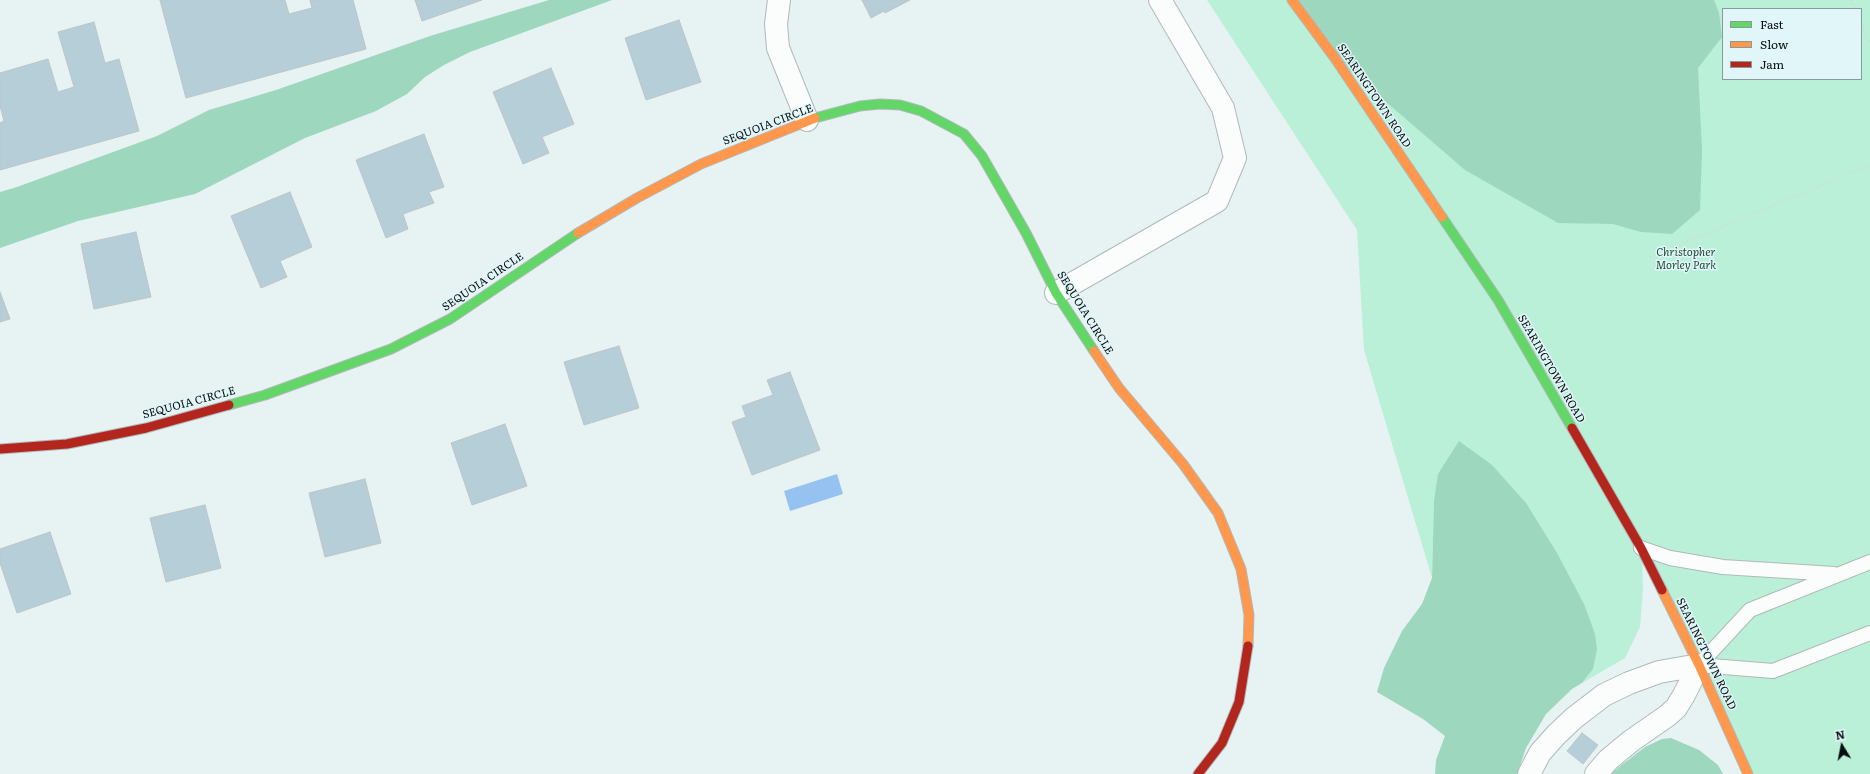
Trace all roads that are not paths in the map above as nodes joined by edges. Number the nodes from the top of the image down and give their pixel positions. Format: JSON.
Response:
{"nodes":[{"id":1,"x":779,"y":0,"type":"edge"},
{"id":2,"x":1160,"y":0,"type":"edge"},
{"id":3,"x":1292,"y":0,"type":"edge"},
{"id":4,"x":807,"y":120,"type":"junction"},
{"id":5,"x":1056,"y":293,"type":"junction"},
{"id":6,"x":0,"y":449,"type":"edge"},
{"id":7,"x":1641,"y":548,"type":"junction"},
{"id":8,"x":1870,"y":562,"type":"edge"},
{"id":9,"x":1838,"y":575,"type":"junction"},
{"id":10,"x":1870,"y":633,"type":"edge"},
{"id":11,"x":1699,"y":665,"type":"junction"},
{"id":12,"x":1198,"y":774,"type":"edge"},
{"id":13,"x":1529,"y":774,"type":"edge"},
{"id":14,"x":1596,"y":774,"type":"edge"},
{"id":15,"x":1748,"y":774,"type":"edge"}],
"edges":[{"from":1,"to":4,"type":"street"},
{"from":2,"to":5,"type":"street"},
{"from":3,"to":7,"type":"street","name":"SEARINGTOWN ROAD"},
{"from":4,"to":5,"type":"street","name":"SEQUOIA CIRCLE"},
{"from":4,"to":6,"type":"street","name":"SEQUOIA CIRCLE"},
{"from":5,"to":12,"type":"street","name":"SEQUOIA CIRCLE"},
{"from":7,"to":9,"type":"lane"},
{"from":7,"to":11,"type":"street","name":"SEARINGTOWN ROAD"},
{"from":8,"to":9,"type":"lane"},
{"from":9,"to":11,"type":"lane"},
{"from":10,"to":11,"type":"lane"},
{"from":11,"to":13,"type":"street"},
{"from":11,"to":14,"type":"street"},
{"from":11,"to":15,"type":"street","name":"SEARINGTOWN ROAD"}]}
